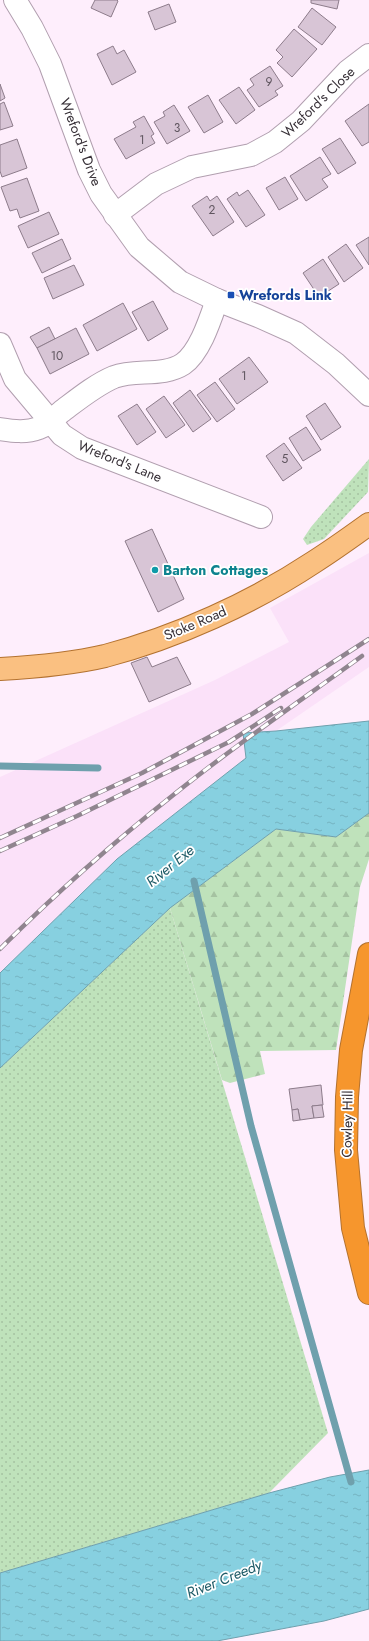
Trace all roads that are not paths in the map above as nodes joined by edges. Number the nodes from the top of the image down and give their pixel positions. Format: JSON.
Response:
{"nodes":[{"id":1,"x":15,"y":0,"type":"edge"},
{"id":2,"x":369,"y":55,"type":"edge"},
{"id":3,"x":115,"y":215,"type":"junction"},
{"id":4,"x":217,"y":300,"type":"junction"},
{"id":5,"x":0,"y":344,"type":"edge"},
{"id":6,"x":369,"y":395,"type":"edge"},
{"id":7,"x":51,"y":421,"type":"junction"},
{"id":8,"x":0,"y":429,"type":"edge"},
{"id":9,"x":261,"y":517,"type":"dead end"},
{"id":10,"x":369,"y":524,"type":"edge"},
{"id":11,"x":0,"y":669,"type":"edge"},
{"id":12,"x":369,"y":954,"type":"edge"},
{"id":13,"x":369,"y":1293,"type":"edge"}],
"edges":[{"from":1,"to":3,"type":"street","name":"Wreford's Drive"},
{"from":2,"to":3,"type":"street","name":"Wreford's Close"},
{"from":3,"to":4,"type":"street","name":"Wreford's Drive"},
{"from":4,"to":6,"type":"street","name":"Wreford's Drive"},
{"from":4,"to":7,"type":"street"},
{"from":5,"to":7,"type":"street","name":"Wreford's Lane"},
{"from":7,"to":8,"type":"street"},
{"from":7,"to":9,"type":"street","name":"Wreford's Lane"},
{"from":10,"to":11,"type":"main road","name":"Stoke Road"},
{"from":12,"to":13,"type":"highway","name":"Cowley Hill"}]}
